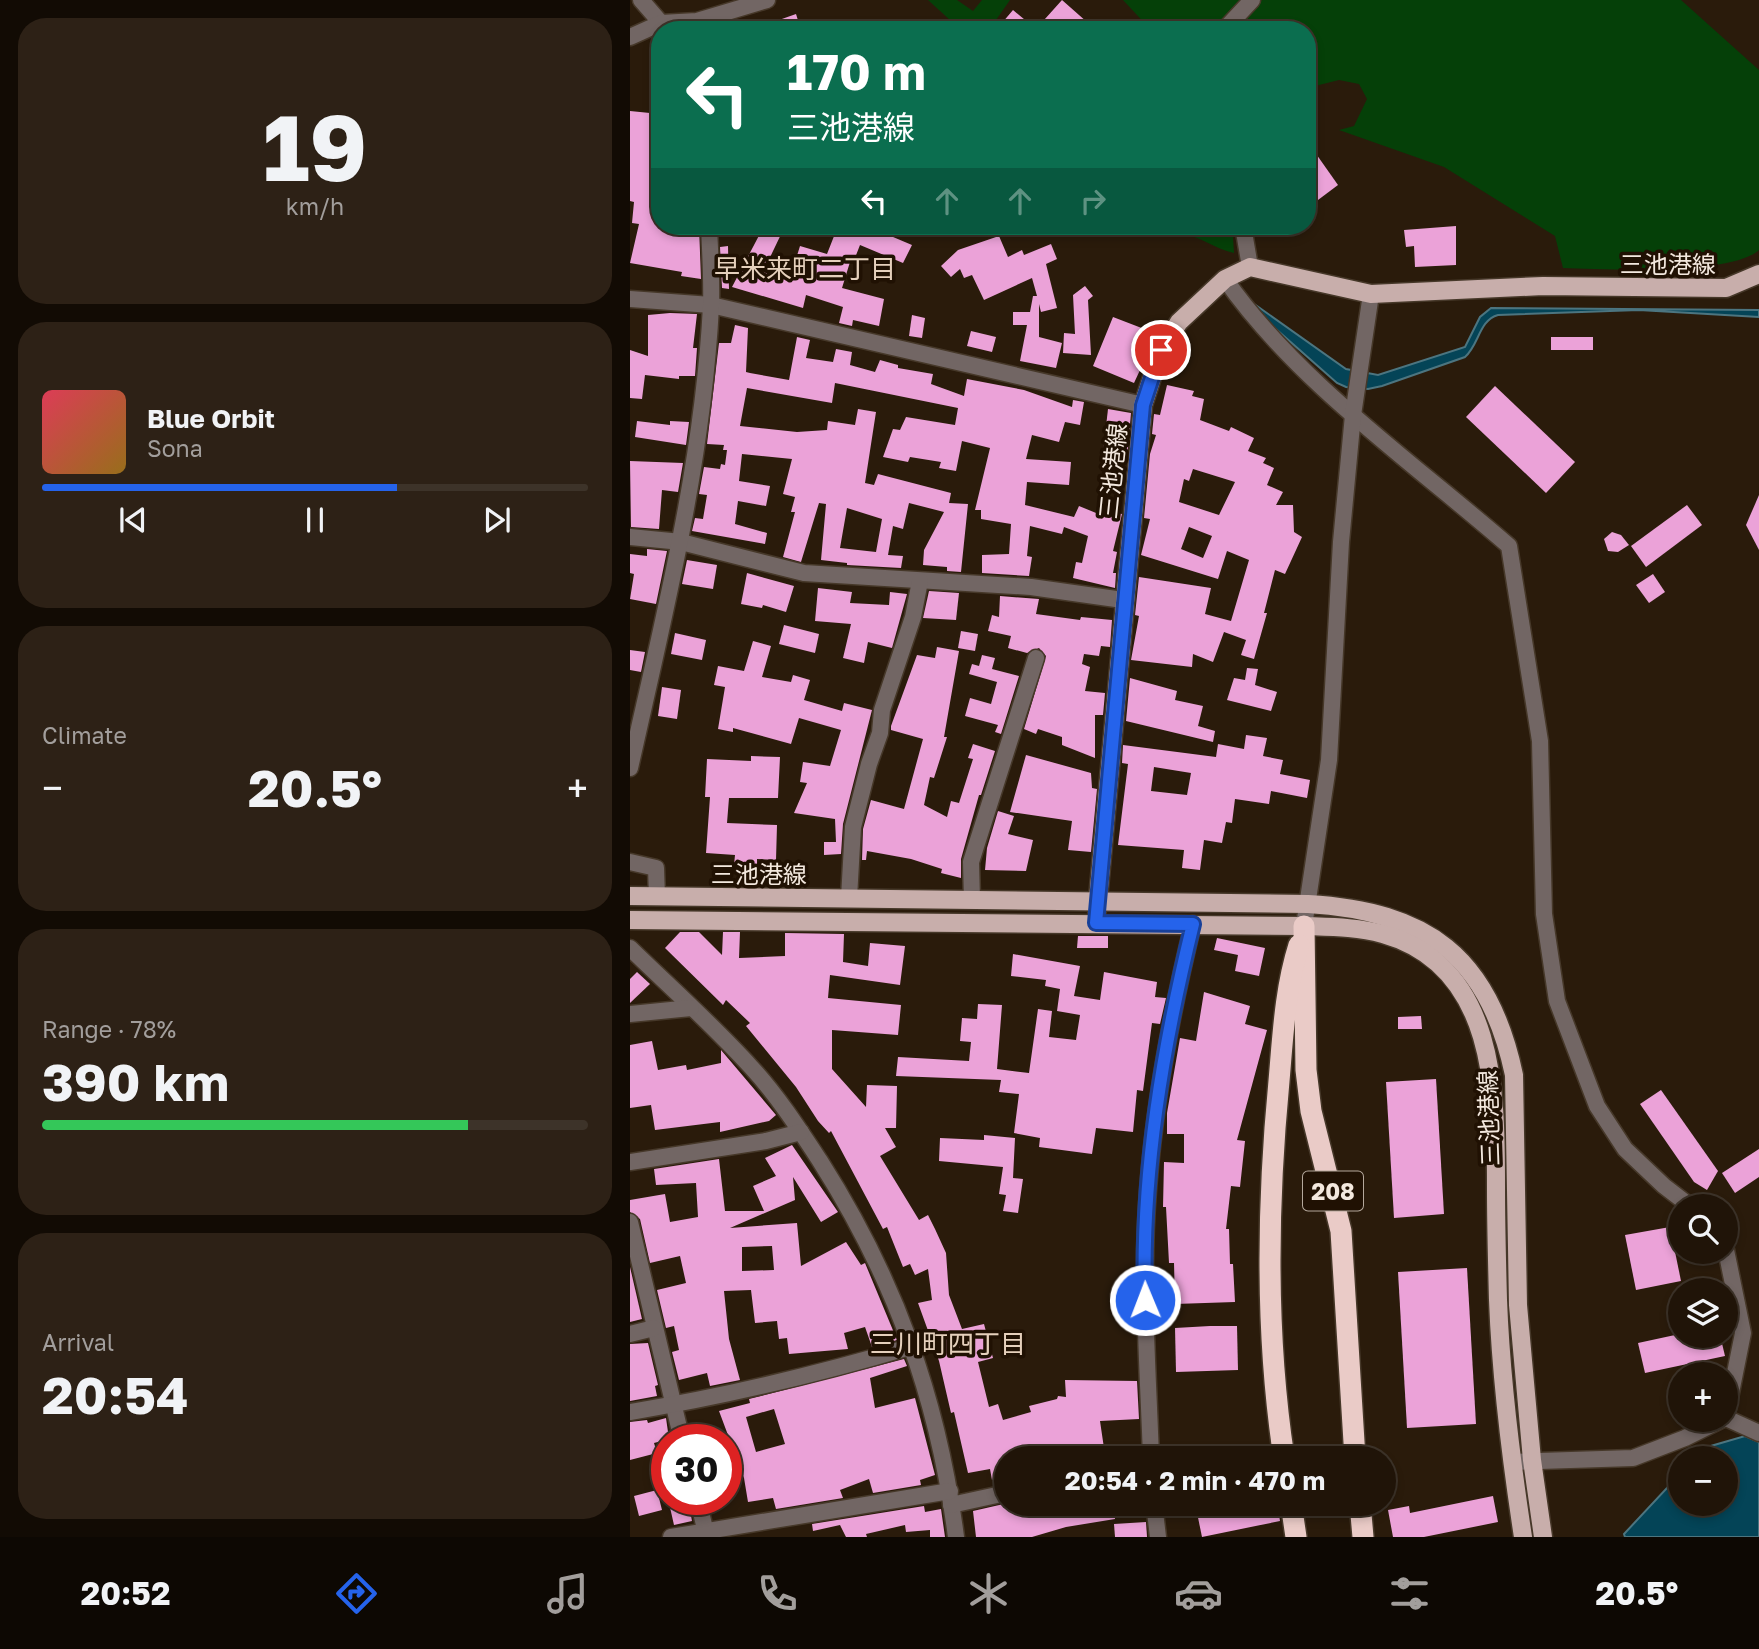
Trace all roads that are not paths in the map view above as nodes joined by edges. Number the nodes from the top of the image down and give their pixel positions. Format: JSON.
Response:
{"nodes":[{"id":1,"x":641,"y":0,"type":"edge"},
{"id":2,"x":767,"y":0,"type":"edge"},
{"id":3,"x":1252,"y":0,"type":"edge"},
{"id":4,"x":659,"y":21,"type":"edge"},
{"id":5,"x":710,"y":21,"type":"edge"},
{"id":6,"x":1232,"y":21,"type":"edge"},
{"id":7,"x":651,"y":28,"type":"edge"},
{"id":8,"x":630,"y":37,"type":"edge"},
{"id":9,"x":709,"y":235,"type":"edge"},
{"id":10,"x":1245,"y":235,"type":"edge"},
{"id":11,"x":1250,"y":267,"type":"junction"},
{"id":12,"x":1759,"y":274,"type":"edge"},
{"id":13,"x":1225,"y":279,"type":"junction"},
{"id":14,"x":1371,"y":294,"type":"junction"},
{"id":15,"x":630,"y":299,"type":"edge"},
{"id":16,"x":710,"y":305,"type":"junction"},
{"id":17,"x":1143,"y":405,"type":"junction"},
{"id":18,"x":1353,"y":415,"type":"junction"},
{"id":19,"x":630,"y":537,"type":"edge"},
{"id":20,"x":681,"y":542,"type":"junction"},
{"id":21,"x":920,"y":581,"type":"junction"},
{"id":22,"x":1123,"y":600,"type":"junction"},
{"id":23,"x":1036,"y":658,"type":"dead end"},
{"id":24,"x":630,"y":768,"type":"edge"},
{"id":25,"x":630,"y":862,"type":"edge"},
{"id":26,"x":630,"y":896,"type":"edge"},
{"id":27,"x":657,"y":897,"type":"junction"},
{"id":28,"x":849,"y":898,"type":"junction"},
{"id":29,"x":972,"y":900,"type":"junction"},
{"id":30,"x":1098,"y":902,"type":"junction"},
{"id":31,"x":1308,"y":904,"type":"junction"},
{"id":32,"x":630,"y":920,"type":"edge"},
{"id":33,"x":1096,"y":923,"type":"junction"},
{"id":34,"x":1193,"y":924,"type":"junction"},
{"id":35,"x":1304,"y":926,"type":"junction"},
{"id":36,"x":630,"y":947,"type":"edge"},
{"id":37,"x":691,"y":1008,"type":"junction"},
{"id":38,"x":630,"y":1014,"type":"edge"},
{"id":39,"x":801,"y":1132,"type":"junction"},
{"id":40,"x":630,"y":1162,"type":"edge"},
{"id":41,"x":1674,"y":1194,"type":"edge"},
{"id":42,"x":630,"y":1222,"type":"edge"},
{"id":43,"x":1729,"y":1264,"type":"edge"},
{"id":44,"x":1742,"y":1326,"type":"junction"},
{"id":45,"x":654,"y":1328,"type":"junction"},
{"id":46,"x":630,"y":1334,"type":"edge"},
{"id":47,"x":1759,"y":1334,"type":"edge"},
{"id":48,"x":913,"y":1346,"type":"junction"},
{"id":49,"x":1735,"y":1362,"type":"edge"},
{"id":50,"x":673,"y":1405,"type":"junction"},
{"id":51,"x":630,"y":1412,"type":"edge"},
{"id":52,"x":678,"y":1424,"type":"edge"},
{"id":53,"x":1738,"y":1424,"type":"edge"},
{"id":54,"x":1697,"y":1432,"type":"edge"},
{"id":55,"x":1759,"y":1433,"type":"edge"},
{"id":56,"x":1151,"y":1446,"type":"edge"},
{"id":57,"x":1283,"y":1446,"type":"edge"},
{"id":58,"x":1354,"y":1446,"type":"edge"},
{"id":59,"x":1532,"y":1460,"type":"junction"},
{"id":60,"x":1512,"y":1462,"type":"junction"},
{"id":61,"x":994,"y":1494,"type":"edge"},
{"id":62,"x":951,"y":1498,"type":"junction"},
{"id":63,"x":702,"y":1515,"type":"edge"},
{"id":64,"x":1156,"y":1516,"type":"edge"},
{"id":65,"x":1293,"y":1516,"type":"edge"},
{"id":66,"x":1361,"y":1516,"type":"edge"},
{"id":67,"x":706,"y":1534,"type":"edge"},
{"id":68,"x":671,"y":1537,"type":"edge"},
{"id":69,"x":956,"y":1537,"type":"edge"},
{"id":70,"x":1158,"y":1537,"type":"edge"},
{"id":71,"x":1296,"y":1537,"type":"edge"},
{"id":72,"x":1363,"y":1537,"type":"edge"},
{"id":73,"x":1523,"y":1537,"type":"edge"},
{"id":74,"x":1543,"y":1537,"type":"edge"}],
"edges":[{"from":1,"to":4,"type":"street"},
{"from":2,"to":5,"type":"street"},
{"from":3,"to":6,"type":"street"},
{"from":7,"to":8,"type":"street"},
{"from":9,"to":16,"type":"street"},
{"from":10,"to":11,"type":"street"},
{"from":11,"to":13,"type":"main road","name":"三池港線"},
{"from":11,"to":14,"type":"main road","name":"三池港線"},
{"from":12,"to":14,"type":"main road","name":"三池港線"},
{"from":13,"to":17,"type":"main road","name":"三池港線"},
{"from":13,"to":18,"type":"street"},
{"from":14,"to":18,"type":"street"},
{"from":15,"to":16,"type":"street"},
{"from":16,"to":17,"type":"street"},
{"from":16,"to":20,"type":"street"},
{"from":17,"to":22,"type":"main road","name":"三池港線"},
{"from":18,"to":31,"type":"street"},
{"from":18,"to":41,"type":"street"},
{"from":19,"to":20,"type":"street"},
{"from":20,"to":21,"type":"street"},
{"from":20,"to":24,"type":"street"},
{"from":21,"to":22,"type":"street"},
{"from":21,"to":28,"type":"street"},
{"from":22,"to":30,"type":"main road","name":"三池港線"},
{"from":23,"to":29,"type":"street"},
{"from":25,"to":27,"type":"street"},
{"from":26,"to":27,"type":"main road","name":"三池港線"},
{"from":27,"to":28,"type":"main road","name":"三池港線"},
{"from":28,"to":29,"type":"main road","name":"三池港線"},
{"from":29,"to":30,"type":"main road","name":"三池港線"},
{"from":30,"to":31,"type":"main road","name":"三池港線"},
{"from":30,"to":33,"type":"main road","name":"三池港線"},
{"from":31,"to":35,"type":"street"},
{"from":31,"to":59,"type":"main road","name":"三池港線"},
{"from":32,"to":33,"type":"main road","name":"三池港線"},
{"from":33,"to":34,"type":"main road","name":"三池港線"},
{"from":34,"to":35,"type":"main road","name":"三池港線"},
{"from":34,"to":56,"type":"street"},
{"from":35,"to":57,"type":"highway","number":"208"},
{"from":35,"to":58,"type":"highway","number":"208"},
{"from":35,"to":60,"type":"main road","name":"三池港線"},
{"from":36,"to":37,"type":"street"},
{"from":37,"to":38,"type":"street"},
{"from":37,"to":39,"type":"street"},
{"from":39,"to":40,"type":"street"},
{"from":39,"to":48,"type":"street"},
{"from":42,"to":45,"type":"street"},
{"from":43,"to":44,"type":"street"},
{"from":44,"to":47,"type":"street"},
{"from":44,"to":49,"type":"street"},
{"from":45,"to":46,"type":"street"},
{"from":45,"to":50,"type":"street"},
{"from":48,"to":50,"type":"street"},
{"from":48,"to":62,"type":"street"},
{"from":50,"to":51,"type":"street"},
{"from":50,"to":52,"type":"street"},
{"from":53,"to":55,"type":"street"},
{"from":54,"to":59,"type":"street"},
{"from":59,"to":60,"type":"street"},
{"from":59,"to":74,"type":"main road","name":"三池港線"},
{"from":60,"to":73,"type":"main road","name":"三池港線"},
{"from":61,"to":62,"type":"street"},
{"from":62,"to":67,"type":"street"},
{"from":62,"to":69,"type":"street"},
{"from":63,"to":67,"type":"street"},
{"from":64,"to":70,"type":"street"},
{"from":65,"to":71,"type":"highway"},
{"from":66,"to":72,"type":"highway"},
{"from":67,"to":68,"type":"street"}]}
